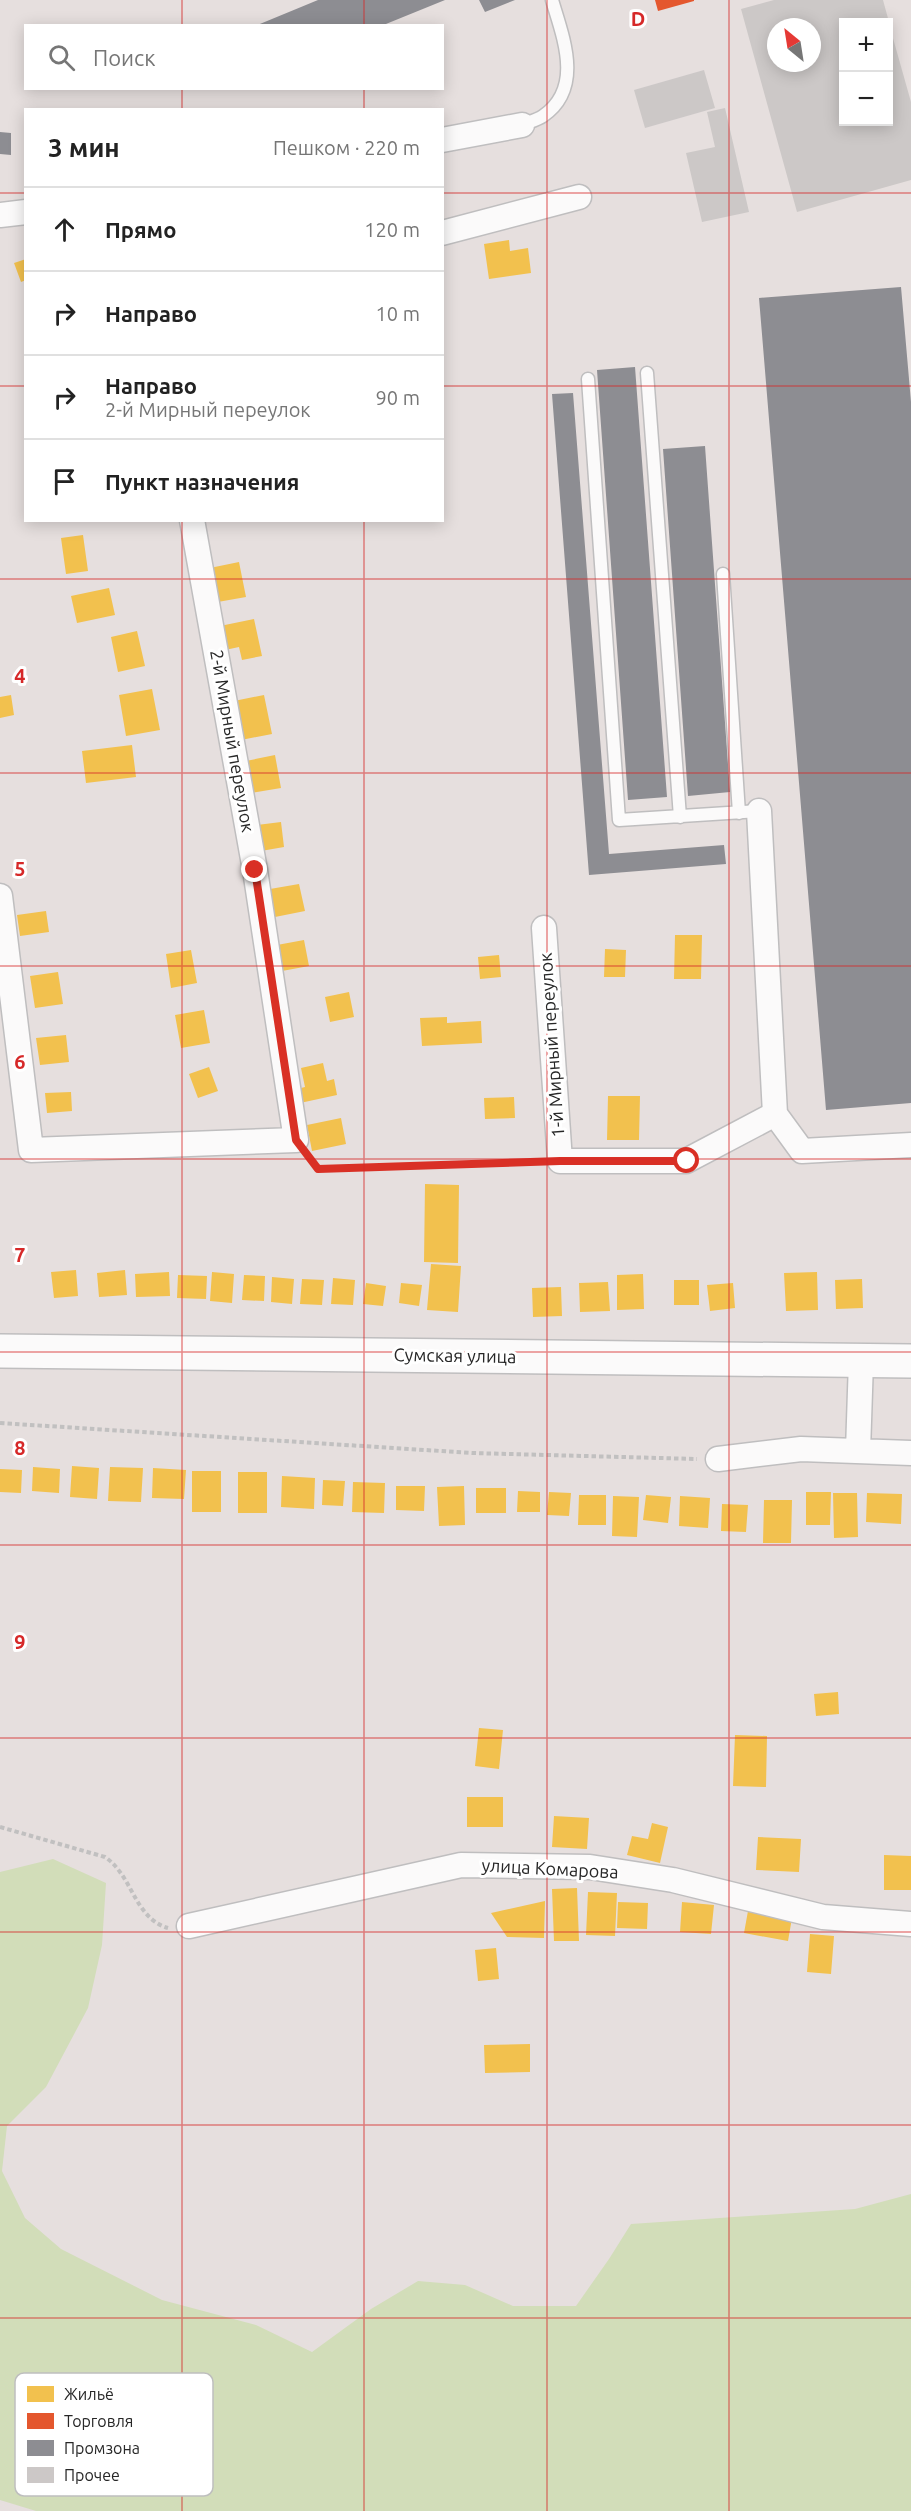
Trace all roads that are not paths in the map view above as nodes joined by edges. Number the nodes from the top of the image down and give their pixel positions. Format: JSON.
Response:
{"nodes":[{"id":1,"x":552,"y":0,"type":"edge"},
{"id":2,"x":522,"y":125,"type":"joint"},
{"id":3,"x":444,"y":140,"type":"edge"},
{"id":4,"x":579,"y":197,"type":"dead end"},
{"id":5,"x":24,"y":212,"type":"edge"},
{"id":6,"x":0,"y":215,"type":"edge"},
{"id":7,"x":444,"y":232,"type":"edge"},
{"id":8,"x":647,"y":373,"type":"dead end"},
{"id":9,"x":588,"y":379,"type":"dead end"},
{"id":10,"x":192,"y":522,"type":"edge"},
{"id":11,"x":723,"y":574,"type":"dead end"},
{"id":12,"x":749,"y":812,"type":"junction"},
{"id":13,"x":680,"y":817,"type":"junction"},
{"id":14,"x":0,"y":896,"type":"edge"},
{"id":15,"x":544,"y":928,"type":"dead end"},
{"id":16,"x":775,"y":1114,"type":"junction"},
{"id":17,"x":911,"y":1145,"type":"edge"},
{"id":18,"x":0,"y":1351,"type":"edge"},
{"id":19,"x":861,"y":1361,"type":"junction"},
{"id":20,"x":911,"y":1361,"type":"edge"},
{"id":21,"x":858,"y":1451,"type":"junction"},
{"id":22,"x":911,"y":1453,"type":"edge"},
{"id":23,"x":718,"y":1459,"type":"road end"},
{"id":24,"x":911,"y":1924,"type":"edge"},
{"id":25,"x":189,"y":1926,"type":"road end"}],
"edges":[{"from":1,"to":2,"type":"lane"},
{"from":2,"to":3,"type":"street"},
{"from":4,"to":7,"type":"street"},
{"from":5,"to":6,"type":"street"},
{"from":8,"to":13,"type":"lane"},
{"from":9,"to":13,"type":"lane"},
{"from":10,"to":14,"type":"street","name":"2-й Мирный переулок"},
{"from":11,"to":12,"type":"lane"},
{"from":12,"to":13,"type":"lane"},
{"from":12,"to":16,"type":"street"},
{"from":15,"to":16,"type":"street","name":"1-й Мирный переулок"},
{"from":16,"to":17,"type":"street"},
{"from":18,"to":19,"type":"main road","name":"Сумская улица"},
{"from":19,"to":20,"type":"main road","name":"Сумская улица"},
{"from":19,"to":21,"type":"street"},
{"from":21,"to":22,"type":"street"},
{"from":21,"to":23,"type":"street"},
{"from":24,"to":25,"type":"street","name":"улица Комарова"}]}
